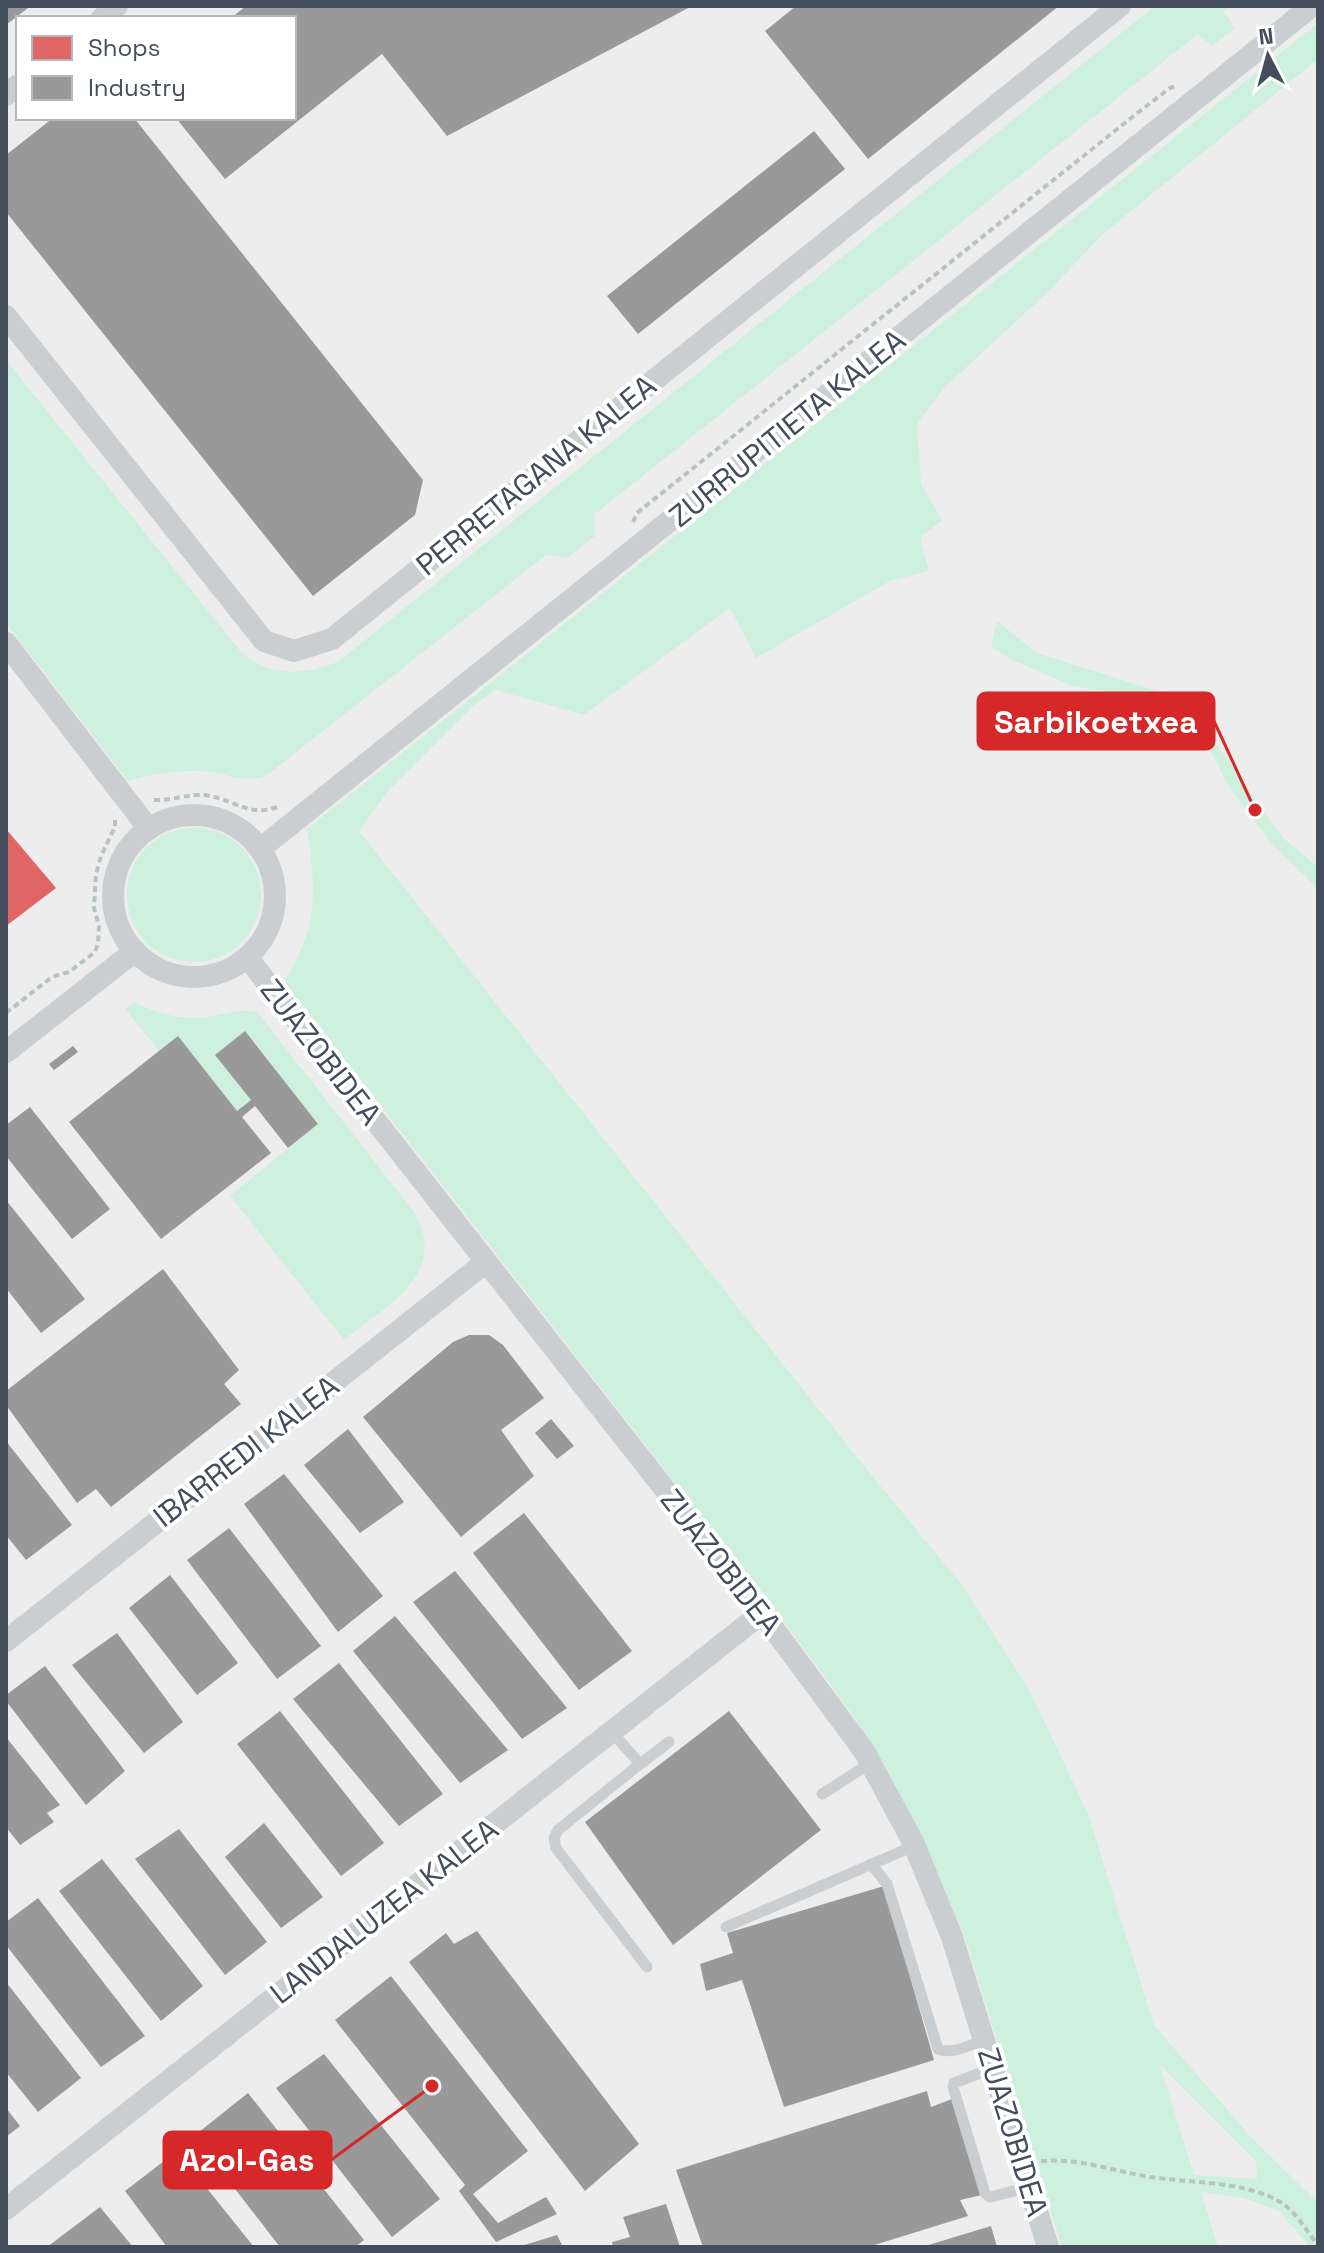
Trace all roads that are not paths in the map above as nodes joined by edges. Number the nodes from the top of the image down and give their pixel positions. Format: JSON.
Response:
{"nodes":[{"id":1,"x":1120,"y":6,"type":"edge"},
{"id":2,"x":1312,"y":6,"type":"edge"},
{"id":3,"x":6,"y":316,"type":"edge"},
{"id":4,"x":6,"y":643,"type":"edge"},
{"id":5,"x":149,"y":829,"type":"junction"},
{"id":6,"x":260,"y":849,"type":"junction"},
{"id":7,"x":135,"y":951,"type":"junction"},
{"id":8,"x":247,"y":957,"type":"junction"},
{"id":9,"x":6,"y":1052,"type":"edge"},
{"id":10,"x":486,"y":1262,"type":"junction"},
{"id":11,"x":762,"y":1613,"type":"junction"},
{"id":12,"x":6,"y":1641,"type":"edge"},
{"id":13,"x":612,"y":1732,"type":"junction"},
{"id":14,"x":669,"y":1742,"type":"dead end"},
{"id":15,"x":871,"y":1763,"type":"junction"},
{"id":16,"x":640,"y":1764,"type":"junction"},
{"id":17,"x":822,"y":1794,"type":"dead end"},
{"id":18,"x":914,"y":1846,"type":"junction"},
{"id":19,"x":871,"y":1864,"type":"junction"},
{"id":20,"x":726,"y":1927,"type":"dead end"},
{"id":21,"x":647,"y":1967,"type":"dead end"},
{"id":22,"x":984,"y":2040,"type":"junction"},
{"id":23,"x":993,"y":2068,"type":"junction"},
{"id":24,"x":1030,"y":2187,"type":"junction"},
{"id":25,"x":6,"y":2209,"type":"edge"},
{"id":26,"x":1048,"y":2247,"type":"edge"}],
"edges":[{"from":1,"to":3,"type":"street","name":"PERRETAGANA KALEA"},
{"from":2,"to":6,"type":"street","name":"ZURRUPITIETA KALEA"},
{"from":4,"to":5,"type":"street"},
{"from":5,"to":6,"type":"street"},
{"from":5,"to":7,"type":"street"},
{"from":6,"to":8,"type":"street"},
{"from":7,"to":8,"type":"street"},
{"from":7,"to":9,"type":"street"},
{"from":8,"to":10,"type":"street","name":"ZUAZOBIDEA"},
{"from":10,"to":11,"type":"street","name":"ZUAZOBIDEA"},
{"from":10,"to":12,"type":"street","name":"IBARREDI KALEA"},
{"from":11,"to":13,"type":"street","name":"LANDALUZEA KALEA"},
{"from":11,"to":15,"type":"street","name":"ZUAZOBIDEA"},
{"from":13,"to":16,"type":"lane"},
{"from":13,"to":25,"type":"street","name":"LANDALUZEA KALEA"},
{"from":14,"to":16,"type":"lane"},
{"from":15,"to":17,"type":"lane"},
{"from":15,"to":18,"type":"street","name":"ZUAZOBIDEA"},
{"from":16,"to":21,"type":"lane"},
{"from":18,"to":19,"type":"lane"},
{"from":18,"to":22,"type":"street","name":"ZUAZOBIDEA"},
{"from":19,"to":20,"type":"lane"},
{"from":19,"to":22,"type":"lane"},
{"from":22,"to":23,"type":"street","name":"ZUAZOBIDEA"},
{"from":23,"to":24,"type":"street","name":"ZUAZOBIDEA"},
{"from":23,"to":24,"type":"lane"},
{"from":24,"to":26,"type":"street","name":"ZUAZOBIDEA"}]}
